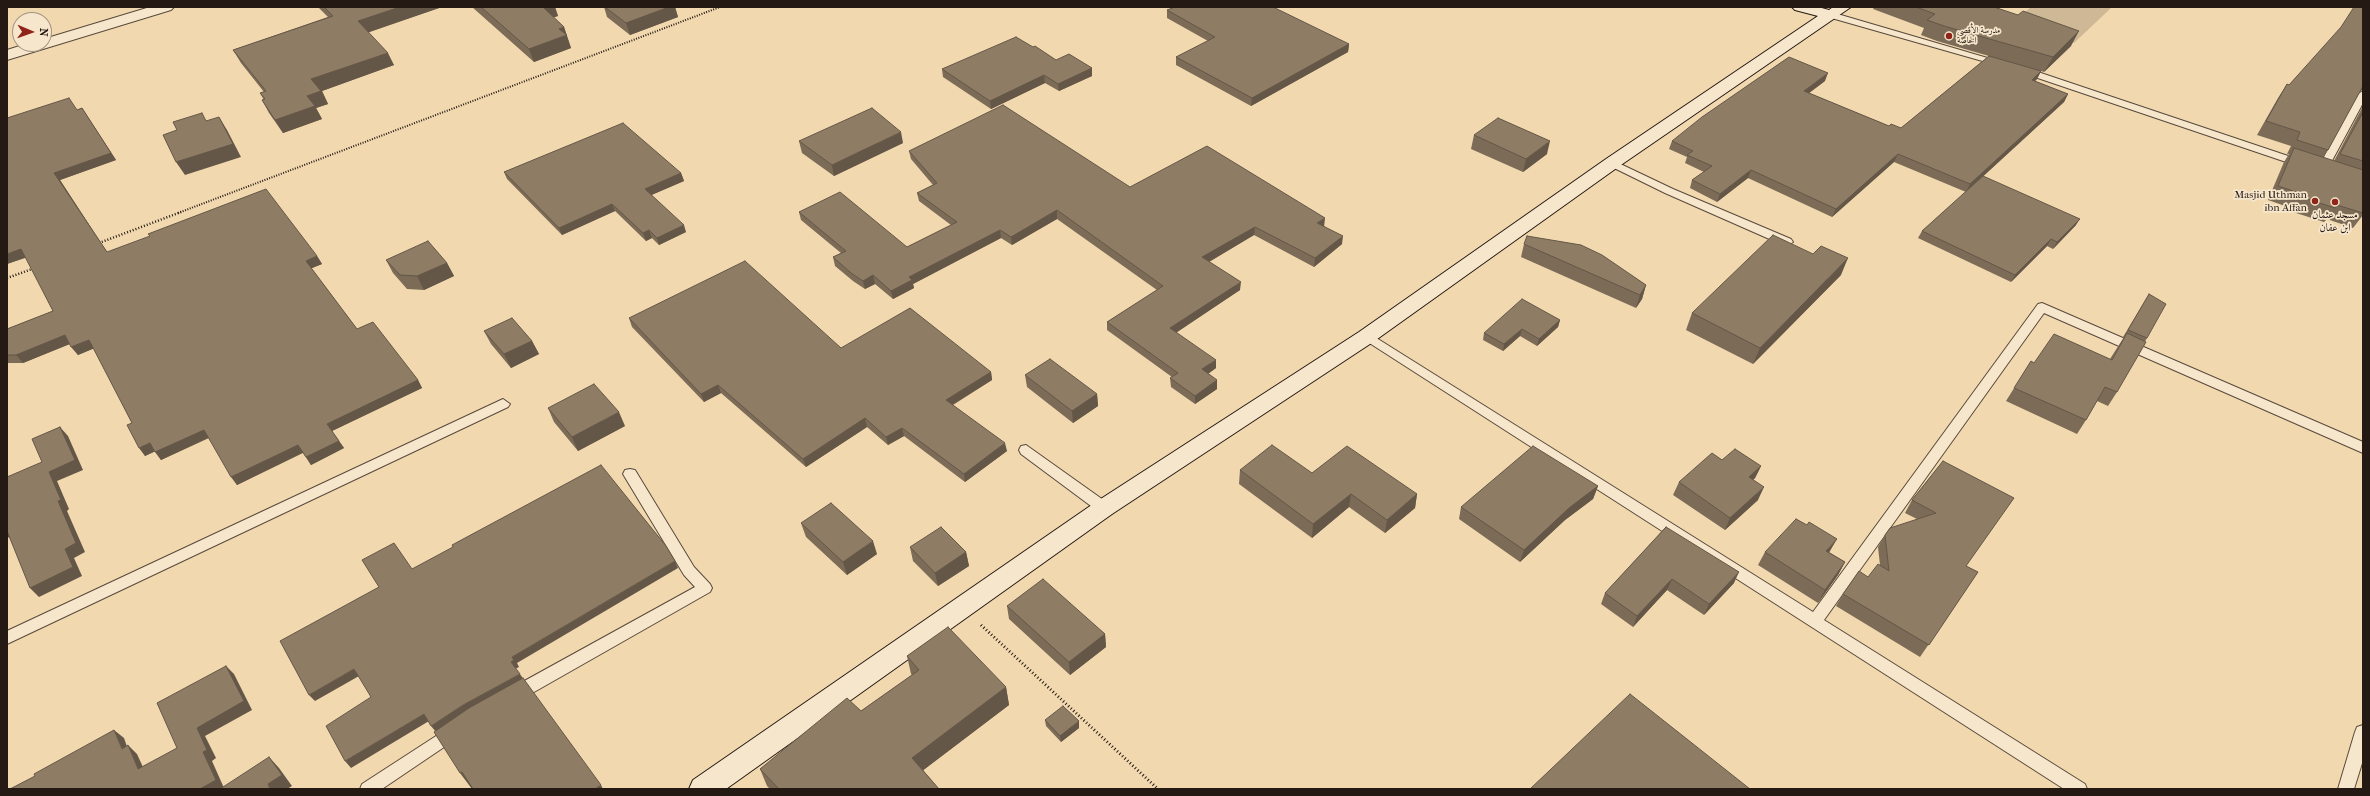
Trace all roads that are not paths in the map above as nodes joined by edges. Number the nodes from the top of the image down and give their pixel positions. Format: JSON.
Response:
{"nodes":[{"id":1,"x":166,"y":7,"type":"edge"},
{"id":2,"x":1800,"y":7,"type":"edge"},
{"id":3,"x":1837,"y":11,"type":"edge"},
{"id":4,"x":52,"y":41,"type":"edge"},
{"id":5,"x":17,"y":52,"type":"edge"},
{"id":6,"x":7,"y":55,"type":"edge"},
{"id":7,"x":2363,"y":94,"type":"edge"},
{"id":8,"x":1612,"y":163,"type":"junction"},
{"id":9,"x":2322,"y":170,"type":"junction"},
{"id":10,"x":2336,"y":175,"type":"edge"},
{"id":11,"x":1799,"y":247,"type":"edge"},
{"id":12,"x":1366,"y":337,"type":"junction"},
{"id":13,"x":503,"y":404,"type":"dead end"},
{"id":14,"x":2363,"y":448,"type":"edge"},
{"id":15,"x":1026,"y":450,"type":"dead end"},
{"id":16,"x":630,"y":474,"type":"dead end"},
{"id":17,"x":1104,"y":508,"type":"junction"},
{"id":18,"x":1815,"y":621,"type":"junction"},
{"id":19,"x":7,"y":638,"type":"edge"},
{"id":20,"x":501,"y":703,"type":"edge"},
{"id":21,"x":467,"y":722,"type":"edge"},
{"id":22,"x":2363,"y":732,"type":"edge"},
{"id":23,"x":368,"y":789,"type":"edge"},
{"id":24,"x":703,"y":789,"type":"edge"},
{"id":25,"x":2079,"y":789,"type":"edge"},
{"id":26,"x":2346,"y":789,"type":"edge"}],
"edges":[{"from":1,"to":4,"type":"main road"},
{"from":2,"to":3,"type":"main road"},
{"from":3,"to":8,"type":"main road"},
{"from":3,"to":9,"type":"lane"},
{"from":5,"to":6,"type":"main road"},
{"from":7,"to":9,"type":"lane"},
{"from":8,"to":11,"type":"lane"},
{"from":8,"to":12,"type":"main road"},
{"from":9,"to":10,"type":"lane"},
{"from":12,"to":17,"type":"main road"},
{"from":12,"to":18,"type":"lane"},
{"from":13,"to":19,"type":"lane"},
{"from":14,"to":18,"type":"lane"},
{"from":15,"to":17,"type":"lane"},
{"from":16,"to":20,"type":"lane"},
{"from":17,"to":24,"type":"main road"},
{"from":18,"to":25,"type":"lane"},
{"from":21,"to":23,"type":"lane"},
{"from":22,"to":26,"type":"lane"}]}
